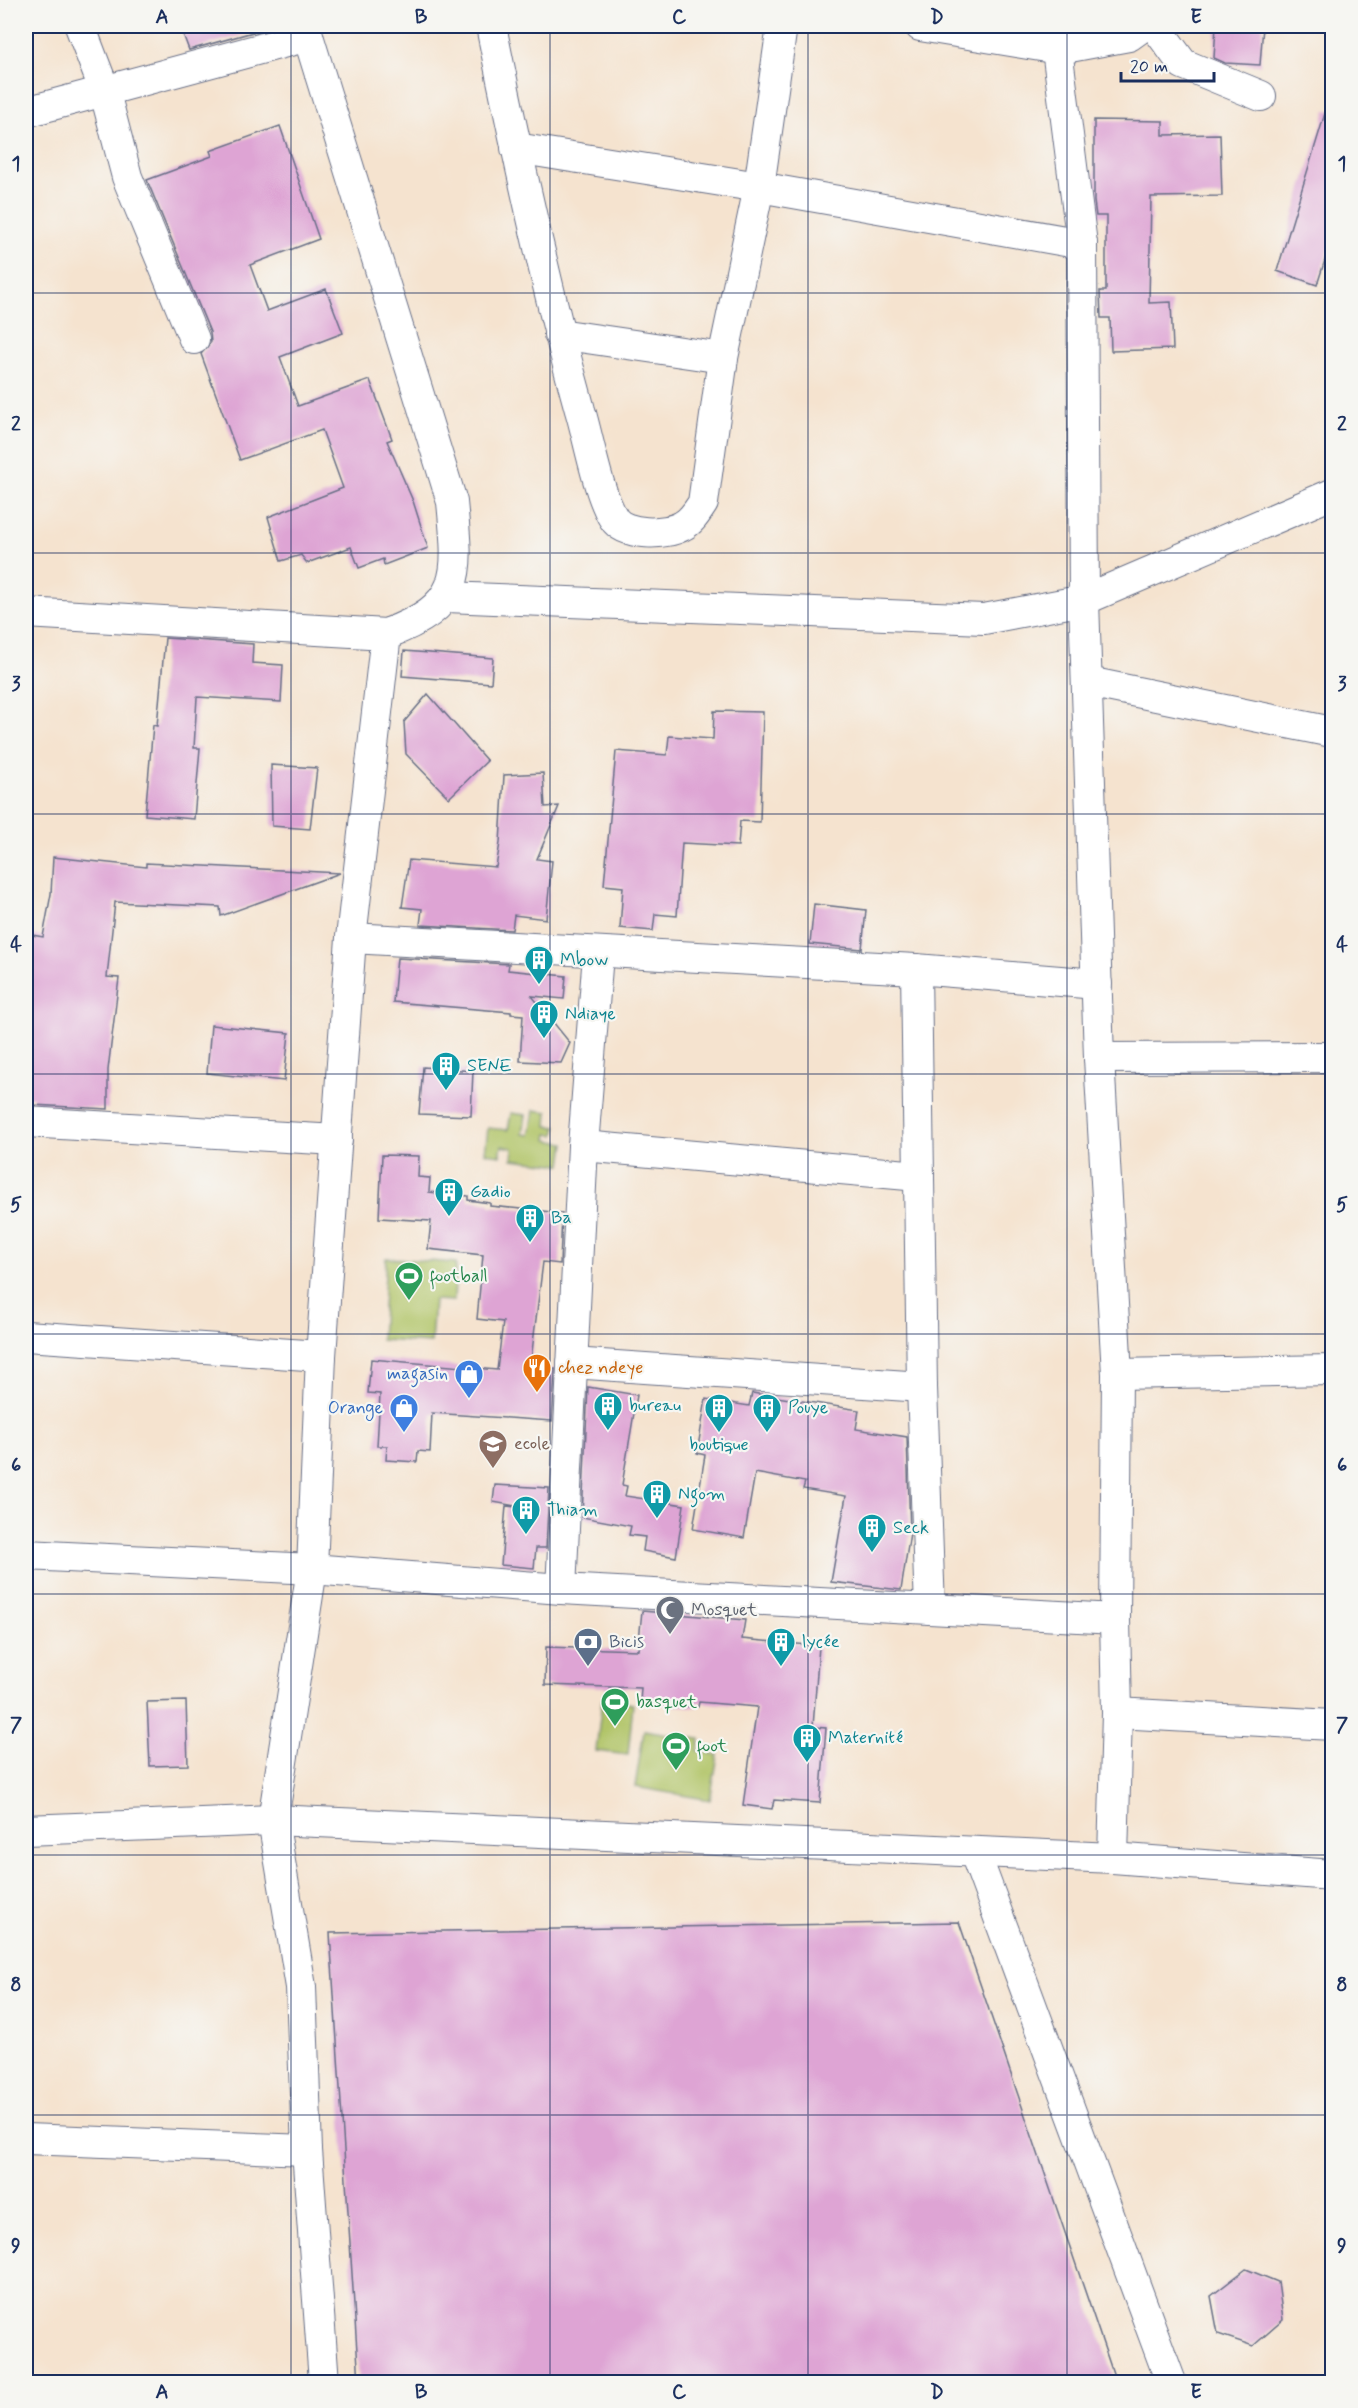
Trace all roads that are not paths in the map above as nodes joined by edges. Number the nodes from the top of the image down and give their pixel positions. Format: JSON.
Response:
{"nodes":[{"id":1,"x":80,"y":26,"type":"edge"},
{"id":2,"x":491,"y":26,"type":"edge"},
{"id":3,"x":782,"y":26,"type":"edge"},
{"id":4,"x":920,"y":26,"type":"edge"},
{"id":5,"x":1143,"y":26,"type":"edge"},
{"id":6,"x":1155,"y":26,"type":"edge"},
{"id":7,"x":307,"y":31,"type":"edge"},
{"id":8,"x":1057,"y":37,"type":"edge"},
{"id":9,"x":104,"y":89,"type":"junction"},
{"id":10,"x":1261,"y":96,"type":"dead end"},
{"id":11,"x":26,"y":112,"type":"edge"},
{"id":12,"x":516,"y":148,"type":"junction"},
{"id":13,"x":759,"y":187,"type":"junction"},
{"id":14,"x":1082,"y":244,"type":"junction"},
{"id":15,"x":559,"y":334,"type":"junction"},
{"id":16,"x":194,"y":339,"type":"dead end"},
{"id":17,"x":723,"y":358,"type":"junction"},
{"id":18,"x":1332,"y":494,"type":"edge"},
{"id":19,"x":447,"y":597,"type":"junction"},
{"id":20,"x":1084,"y":600,"type":"junction"},
{"id":21,"x":26,"y":613,"type":"edge"},
{"id":22,"x":386,"y":634,"type":"junction"},
{"id":23,"x":1088,"y":682,"type":"junction"},
{"id":24,"x":1332,"y":732,"type":"edge"},
{"id":25,"x":351,"y":938,"type":"junction"},
{"id":26,"x":598,"y":954,"type":"junction"},
{"id":27,"x":916,"y":969,"type":"junction"},
{"id":28,"x":1097,"y":984,"type":"junction"},
{"id":29,"x":1332,"y":1057,"type":"edge"},
{"id":30,"x":1099,"y":1058,"type":"junction"},
{"id":31,"x":26,"y":1122,"type":"edge"},
{"id":32,"x":337,"y":1140,"type":"junction"},
{"id":33,"x":583,"y":1146,"type":"junction"},
{"id":34,"x":919,"y":1176,"type":"junction"},
{"id":35,"x":26,"y":1336,"type":"edge"},
{"id":36,"x":321,"y":1356,"type":"junction"},
{"id":37,"x":572,"y":1364,"type":"junction"},
{"id":38,"x":1332,"y":1370,"type":"edge"},
{"id":39,"x":1117,"y":1374,"type":"junction"},
{"id":40,"x":922,"y":1387,"type":"junction"},
{"id":41,"x":26,"y":1555,"type":"edge"},
{"id":42,"x":312,"y":1569,"type":"junction"},
{"id":43,"x":561,"y":1589,"type":"junction"},
{"id":44,"x":930,"y":1609,"type":"junction"},
{"id":45,"x":1115,"y":1619,"type":"junction"},
{"id":46,"x":1117,"y":1713,"type":"junction"},
{"id":47,"x":1332,"y":1725,"type":"edge"},
{"id":48,"x":273,"y":1820,"type":"junction"},
{"id":49,"x":26,"y":1830,"type":"edge"},
{"id":50,"x":975,"y":1853,"type":"junction"},
{"id":51,"x":1113,"y":1858,"type":"junction"},
{"id":52,"x":1332,"y":1875,"type":"edge"},
{"id":53,"x":26,"y":2139,"type":"edge"},
{"id":54,"x":307,"y":2150,"type":"junction"},
{"id":55,"x":324,"y":2382,"type":"edge"},
{"id":56,"x":1171,"y":2382,"type":"edge"}],
"edges":[{"from":1,"to":9,"type":"street"},
{"from":2,"to":12,"type":"street"},
{"from":3,"to":13,"type":"street"},
{"from":4,"to":8,"type":"street"},
{"from":5,"to":8,"type":"street"},
{"from":6,"to":10,"type":"street"},
{"from":7,"to":9,"type":"street"},
{"from":7,"to":19,"type":"street"},
{"from":8,"to":14,"type":"street"},
{"from":9,"to":11,"type":"street"},
{"from":9,"to":16,"type":"street"},
{"from":12,"to":13,"type":"street"},
{"from":12,"to":15,"type":"street"},
{"from":13,"to":14,"type":"street"},
{"from":13,"to":17,"type":"street"},
{"from":14,"to":20,"type":"street"},
{"from":15,"to":17,"type":"street"},
{"from":15,"to":17,"type":"street"},
{"from":18,"to":20,"type":"street"},
{"from":19,"to":20,"type":"street"},
{"from":19,"to":22,"type":"street"},
{"from":20,"to":23,"type":"street"},
{"from":21,"to":22,"type":"street"},
{"from":22,"to":25,"type":"street"},
{"from":23,"to":24,"type":"street"},
{"from":23,"to":28,"type":"street"},
{"from":25,"to":26,"type":"street"},
{"from":25,"to":32,"type":"street"},
{"from":26,"to":27,"type":"street"},
{"from":26,"to":33,"type":"street"},
{"from":27,"to":28,"type":"street"},
{"from":27,"to":34,"type":"street"},
{"from":28,"to":30,"type":"street"},
{"from":29,"to":30,"type":"street"},
{"from":30,"to":39,"type":"street"},
{"from":31,"to":32,"type":"street"},
{"from":32,"to":36,"type":"street"},
{"from":33,"to":34,"type":"street"},
{"from":33,"to":37,"type":"street"},
{"from":34,"to":40,"type":"street"},
{"from":35,"to":36,"type":"street"},
{"from":36,"to":42,"type":"street"},
{"from":37,"to":40,"type":"street"},
{"from":37,"to":43,"type":"street"},
{"from":38,"to":39,"type":"street"},
{"from":39,"to":45,"type":"street"},
{"from":40,"to":44,"type":"street"},
{"from":41,"to":42,"type":"street"},
{"from":42,"to":43,"type":"street"},
{"from":42,"to":48,"type":"street"},
{"from":43,"to":44,"type":"street"},
{"from":44,"to":45,"type":"street"},
{"from":45,"to":46,"type":"street"},
{"from":46,"to":47,"type":"street"},
{"from":46,"to":51,"type":"street"},
{"from":48,"to":49,"type":"street"},
{"from":48,"to":50,"type":"street"},
{"from":48,"to":54,"type":"street"},
{"from":50,"to":51,"type":"street"},
{"from":50,"to":56,"type":"street"},
{"from":51,"to":52,"type":"street"},
{"from":53,"to":54,"type":"street"},
{"from":54,"to":55,"type":"street"}]}
